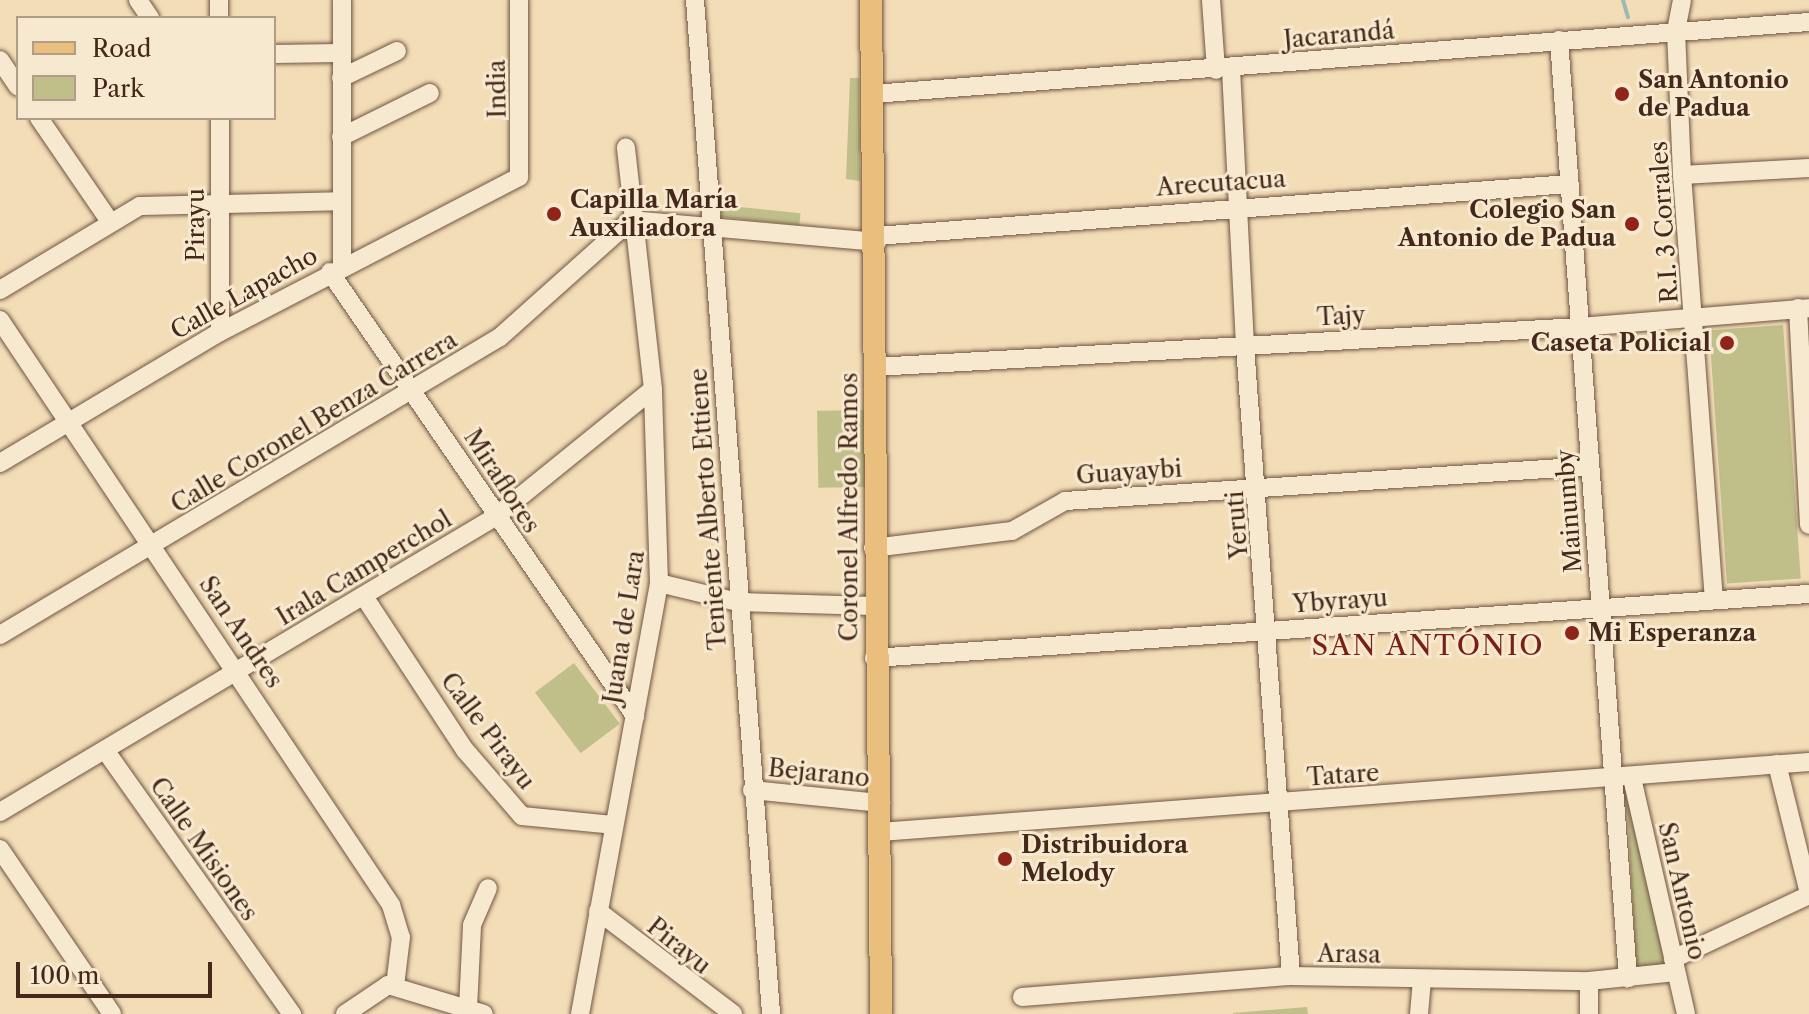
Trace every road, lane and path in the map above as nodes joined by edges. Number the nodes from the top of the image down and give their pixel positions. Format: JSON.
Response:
{"nodes":[{"id":1,"x":342,"y":0,"type":"edge"},
{"id":2,"x":519,"y":0,"type":"edge"},
{"id":3,"x":695,"y":0,"type":"edge"},
{"id":4,"x":871,"y":0,"type":"edge"},
{"id":5,"x":1211,"y":0,"type":"edge"},
{"id":6,"x":1682,"y":0,"type":"edge"},
{"id":7,"x":1809,"y":22,"type":"edge"},
{"id":8,"x":1676,"y":31,"type":"junction"},
{"id":9,"x":1559,"y":40,"type":"junction"},
{"id":10,"x":397,"y":51,"type":"dead end"},
{"id":11,"x":340,"y":53,"type":"junction"},
{"id":12,"x":276,"y":54,"type":"edge"},
{"id":13,"x":0,"y":60,"type":"edge"},
{"id":14,"x":1223,"y":69,"type":"junction"},
{"id":15,"x":341,"y":78,"type":"junction"},
{"id":16,"x":16,"y":84,"type":"edge"},
{"id":17,"x":430,"y":93,"type":"dead end"},
{"id":18,"x":873,"y":94,"type":"junction"},
{"id":19,"x":40,"y":120,"type":"edge"},
{"id":20,"x":220,"y":120,"type":"edge"},
{"id":21,"x":341,"y":137,"type":"junction"},
{"id":22,"x":626,"y":148,"type":"dead end"},
{"id":23,"x":1809,"y":168,"type":"edge"},
{"id":24,"x":1682,"y":175,"type":"junction"},
{"id":25,"x":519,"y":177,"type":"joint"},
{"id":26,"x":1569,"y":184,"type":"junction"},
{"id":27,"x":340,"y":201,"type":"junction"},
{"id":28,"x":1236,"y":205,"type":"junction"},
{"id":29,"x":219,"y":206,"type":"junction"},
{"id":30,"x":631,"y":220,"type":"junction"},
{"id":31,"x":111,"y":223,"type":"junction"},
{"id":32,"x":712,"y":224,"type":"junction"},
{"id":33,"x":876,"y":239,"type":"junction"},
{"id":34,"x":336,"y":268,"type":"junction"},
{"id":35,"x":0,"y":290,"type":"edge"},
{"id":36,"x":1803,"y":308,"type":"edge"},
{"id":37,"x":1695,"y":318,"type":"junction"},
{"id":38,"x":0,"y":320,"type":"edge"},
{"id":39,"x":1580,"y":327,"type":"junction"},
{"id":40,"x":220,"y":332,"type":"junction"},
{"id":41,"x":1245,"y":346,"type":"junction"},
{"id":42,"x":875,"y":367,"type":"junction"},
{"id":43,"x":653,"y":389,"type":"junction"},
{"id":44,"x":415,"y":391,"type":"junction"},
{"id":45,"x":69,"y":424,"type":"junction"},
{"id":46,"x":0,"y":463,"type":"edge"},
{"id":47,"x":1590,"y":466,"type":"junction"},
{"id":48,"x":1258,"y":487,"type":"junction"},
{"id":49,"x":495,"y":517,"type":"junction"},
{"id":50,"x":1809,"y":525,"type":"edge"},
{"id":51,"x":154,"y":546,"type":"junction"},
{"id":52,"x":873,"y":548,"type":"junction"},
{"id":53,"x":659,"y":583,"type":"junction"},
{"id":54,"x":1809,"y":594,"type":"edge"},
{"id":55,"x":365,"y":598,"type":"junction"},
{"id":56,"x":1714,"y":600,"type":"junction"},
{"id":57,"x":738,"y":602,"type":"junction"},
{"id":58,"x":873,"y":606,"type":"junction"},
{"id":59,"x":1600,"y":606,"type":"junction"},
{"id":60,"x":1268,"y":630,"type":"junction"},
{"id":61,"x":0,"y":635,"type":"edge"},
{"id":62,"x":874,"y":658,"type":"junction"},
{"id":63,"x":238,"y":671,"type":"junction"},
{"id":64,"x":635,"y":716,"type":"junction"},
{"id":65,"x":105,"y":750,"type":"junction"},
{"id":66,"x":1809,"y":762,"type":"edge"},
{"id":67,"x":1777,"y":764,"type":"junction"},
{"id":68,"x":1622,"y":779,"type":"junction"},
{"id":69,"x":752,"y":790,"type":"junction"},
{"id":70,"x":881,"y":803,"type":"junction"},
{"id":71,"x":1277,"y":804,"type":"junction"},
{"id":72,"x":0,"y":812,"type":"edge"},
{"id":73,"x":613,"y":825,"type":"junction"},
{"id":74,"x":880,"y":832,"type":"junction"},
{"id":75,"x":0,"y":849,"type":"edge"},
{"id":76,"x":488,"y":888,"type":"dead end"},
{"id":77,"x":1809,"y":894,"type":"edge"},
{"id":78,"x":598,"y":911,"type":"junction"},
{"id":79,"x":1674,"y":965,"type":"junction"},
{"id":80,"x":1291,"y":976,"type":"junction"},
{"id":81,"x":1628,"y":978,"type":"junction"},
{"id":82,"x":1422,"y":979,"type":"junction"},
{"id":83,"x":1589,"y":981,"type":"junction"},
{"id":84,"x":395,"y":986,"type":"junction"},
{"id":85,"x":1022,"y":997,"type":"dead end"},
{"id":86,"x":476,"y":1011,"type":"edge"},
{"id":87,"x":112,"y":1014,"type":"edge"},
{"id":88,"x":292,"y":1014,"type":"edge"},
{"id":89,"x":345,"y":1014,"type":"edge"},
{"id":90,"x":580,"y":1014,"type":"edge"},
{"id":91,"x":733,"y":1014,"type":"edge"},
{"id":92,"x":771,"y":1014,"type":"edge"},
{"id":93,"x":881,"y":1014,"type":"edge"},
{"id":94,"x":1419,"y":1014,"type":"edge"},
{"id":95,"x":1589,"y":1014,"type":"edge"},
{"id":96,"x":1686,"y":1014,"type":"edge"}],
"edges":[{"from":1,"to":11,"type":"street"},
{"from":2,"to":25,"type":"street","name":"India"},
{"from":3,"to":32,"type":"street","name":"Teniente Alberto Ettiene"},
{"from":4,"to":18,"type":"main road","name":"Coronel Alfredo Ramos"},
{"from":5,"to":14,"type":"street","name":"Yeruti"},
{"from":6,"to":8,"type":"street","name":"R.I. 3 Corrales"},
{"from":7,"to":8,"type":"street","name":"Jacarandá"},
{"from":8,"to":9,"type":"street","name":"Jacarandá"},
{"from":8,"to":24,"type":"street","name":"R.I. 3 Corrales"},
{"from":9,"to":14,"type":"street","name":"Jacarandá"},
{"from":9,"to":26,"type":"street","name":"Mainumby"},
{"from":10,"to":15,"type":"street"},
{"from":11,"to":12,"type":"street"},
{"from":11,"to":15,"type":"street"},
{"from":13,"to":16,"type":"street"},
{"from":14,"to":18,"type":"street","name":"Jacarandá"},
{"from":14,"to":28,"type":"street","name":"Yeruti"},
{"from":15,"to":21,"type":"street"},
{"from":17,"to":21,"type":"street"},
{"from":18,"to":33,"type":"main road","name":"Coronel Alfredo Ramos"},
{"from":19,"to":31,"type":"street"},
{"from":20,"to":29,"type":"street","name":"Pirayu"},
{"from":21,"to":27,"type":"street"},
{"from":22,"to":30,"type":"street","name":"Juana de Lara"},
{"from":23,"to":24,"type":"street"},
{"from":24,"to":37,"type":"street","name":"R.I. 3 Corrales"},
{"from":25,"to":34,"type":"street","name":"Calle Lapacho"},
{"from":26,"to":28,"type":"street","name":"Arecutacua"},
{"from":26,"to":39,"type":"street","name":"Mainumby"},
{"from":27,"to":29,"type":"street"},
{"from":27,"to":34,"type":"street"},
{"from":28,"to":33,"type":"street","name":"Arecutacua"},
{"from":28,"to":41,"type":"street","name":"Yeruti"},
{"from":29,"to":31,"type":"street"},
{"from":29,"to":40,"type":"street","name":"Pirayu"},
{"from":30,"to":32,"type":"street","name":"Arecutacua"},
{"from":30,"to":43,"type":"street","name":"Juana de Lara"},
{"from":30,"to":44,"type":"street","name":"Calle Coronel Benza Carrera"},
{"from":31,"to":35,"type":"street"},
{"from":32,"to":33,"type":"street","name":"Arecutacua"},
{"from":32,"to":57,"type":"street","name":"Teniente Alberto Ettiene"},
{"from":33,"to":42,"type":"main road","name":"Coronel Alfredo Ramos"},
{"from":34,"to":40,"type":"street","name":"Calle Lapacho"},
{"from":34,"to":44,"type":"street","name":"Miraflores"},
{"from":36,"to":37,"type":"street","name":"Tajy"},
{"from":36,"to":50,"type":"street"},
{"from":37,"to":39,"type":"street","name":"Tajy"},
{"from":37,"to":56,"type":"street","name":"R.I. 3 Corrales"},
{"from":38,"to":45,"type":"street","name":"San Andres"},
{"from":39,"to":41,"type":"street","name":"Tajy"},
{"from":39,"to":47,"type":"street","name":"Mainumby"},
{"from":40,"to":45,"type":"street","name":"Calle Lapacho"},
{"from":41,"to":42,"type":"street","name":"Tajy"},
{"from":41,"to":48,"type":"street","name":"Yeruti"},
{"from":42,"to":52,"type":"main road","name":"Coronel Alfredo Ramos"},
{"from":43,"to":49,"type":"street","name":"Irala Camperchol"},
{"from":43,"to":53,"type":"street","name":"Juana de Lara"},
{"from":44,"to":49,"type":"street","name":"Miraflores"},
{"from":44,"to":51,"type":"street","name":"Calle Coronel Benza Carrera"},
{"from":45,"to":46,"type":"street","name":"Calle Lapacho"},
{"from":45,"to":51,"type":"street","name":"San Andres"},
{"from":47,"to":48,"type":"street","name":"Guayaybi"},
{"from":47,"to":59,"type":"street","name":"Mainumby"},
{"from":48,"to":52,"type":"street","name":"Guayaybi"},
{"from":48,"to":60,"type":"street","name":"Yeruti"},
{"from":49,"to":55,"type":"street","name":"Irala Camperchol"},
{"from":49,"to":64,"type":"street","name":"Miraflores"},
{"from":51,"to":61,"type":"street","name":"Calle Coronel Benza Carrera"},
{"from":51,"to":63,"type":"street","name":"San Andres"},
{"from":52,"to":58,"type":"main road","name":"Coronel Alfredo Ramos"},
{"from":53,"to":57,"type":"street"},
{"from":53,"to":64,"type":"street","name":"Juana de Lara"},
{"from":54,"to":56,"type":"street","name":"Ybyrayu"},
{"from":55,"to":63,"type":"street","name":"Irala Camperchol"},
{"from":55,"to":73,"type":"street","name":"Calle Pirayu"},
{"from":56,"to":59,"type":"street","name":"Ybyrayu"},
{"from":57,"to":58,"type":"street"},
{"from":57,"to":69,"type":"street","name":"Teniente Alberto Ettiene"},
{"from":58,"to":62,"type":"main road","name":"Coronel Alfredo Ramos"},
{"from":59,"to":60,"type":"street","name":"Ybyrayu"},
{"from":59,"to":68,"type":"street","name":"Mainumby"},
{"from":60,"to":62,"type":"street","name":"Ybyrayu"},
{"from":60,"to":71,"type":"street","name":"Yeruti"},
{"from":62,"to":70,"type":"main road","name":"Coronel Alfredo Ramos"},
{"from":63,"to":65,"type":"street","name":"Irala Camperchol"},
{"from":63,"to":84,"type":"street","name":"San Andres"},
{"from":64,"to":73,"type":"street","name":"Juana de Lara"},
{"from":65,"to":72,"type":"street","name":"Irala Camperchol"},
{"from":65,"to":88,"type":"street","name":"Calle Misiones"},
{"from":66,"to":67,"type":"street","name":"Tatare"},
{"from":67,"to":68,"type":"street","name":"Tatare"},
{"from":67,"to":77,"type":"street"},
{"from":68,"to":71,"type":"street","name":"Tatare"},
{"from":68,"to":79,"type":"street","name":"San Antonio"},
{"from":68,"to":81,"type":"street","name":"Mainumby"},
{"from":69,"to":70,"type":"street","name":"Bejarano"},
{"from":69,"to":92,"type":"street","name":"Teniente Alberto Ettiene"},
{"from":70,"to":74,"type":"main road","name":"Coronel Alfredo Ramos"},
{"from":71,"to":74,"type":"street","name":"Tatare"},
{"from":71,"to":80,"type":"street","name":"Yeruti"},
{"from":73,"to":78,"type":"street","name":"Juana de Lara"},
{"from":74,"to":93,"type":"main road","name":"Coronel Alfredo Ramos"},
{"from":75,"to":87,"type":"street"},
{"from":76,"to":86,"type":"street"},
{"from":77,"to":79,"type":"street","name":"Arasa"},
{"from":78,"to":90,"type":"street","name":"Juana de Lara"},
{"from":78,"to":91,"type":"street","name":"Pirayu"},
{"from":79,"to":81,"type":"street","name":"Arasa"},
{"from":79,"to":96,"type":"street","name":"San Antonio"},
{"from":80,"to":82,"type":"street","name":"Arasa"},
{"from":80,"to":85,"type":"street","name":"Arasa"},
{"from":81,"to":83,"type":"street","name":"Arasa"},
{"from":82,"to":83,"type":"street","name":"Arasa"},
{"from":82,"to":94,"type":"street"},
{"from":83,"to":95,"type":"street"},
{"from":84,"to":86,"type":"street"},
{"from":84,"to":89,"type":"street"}]}
